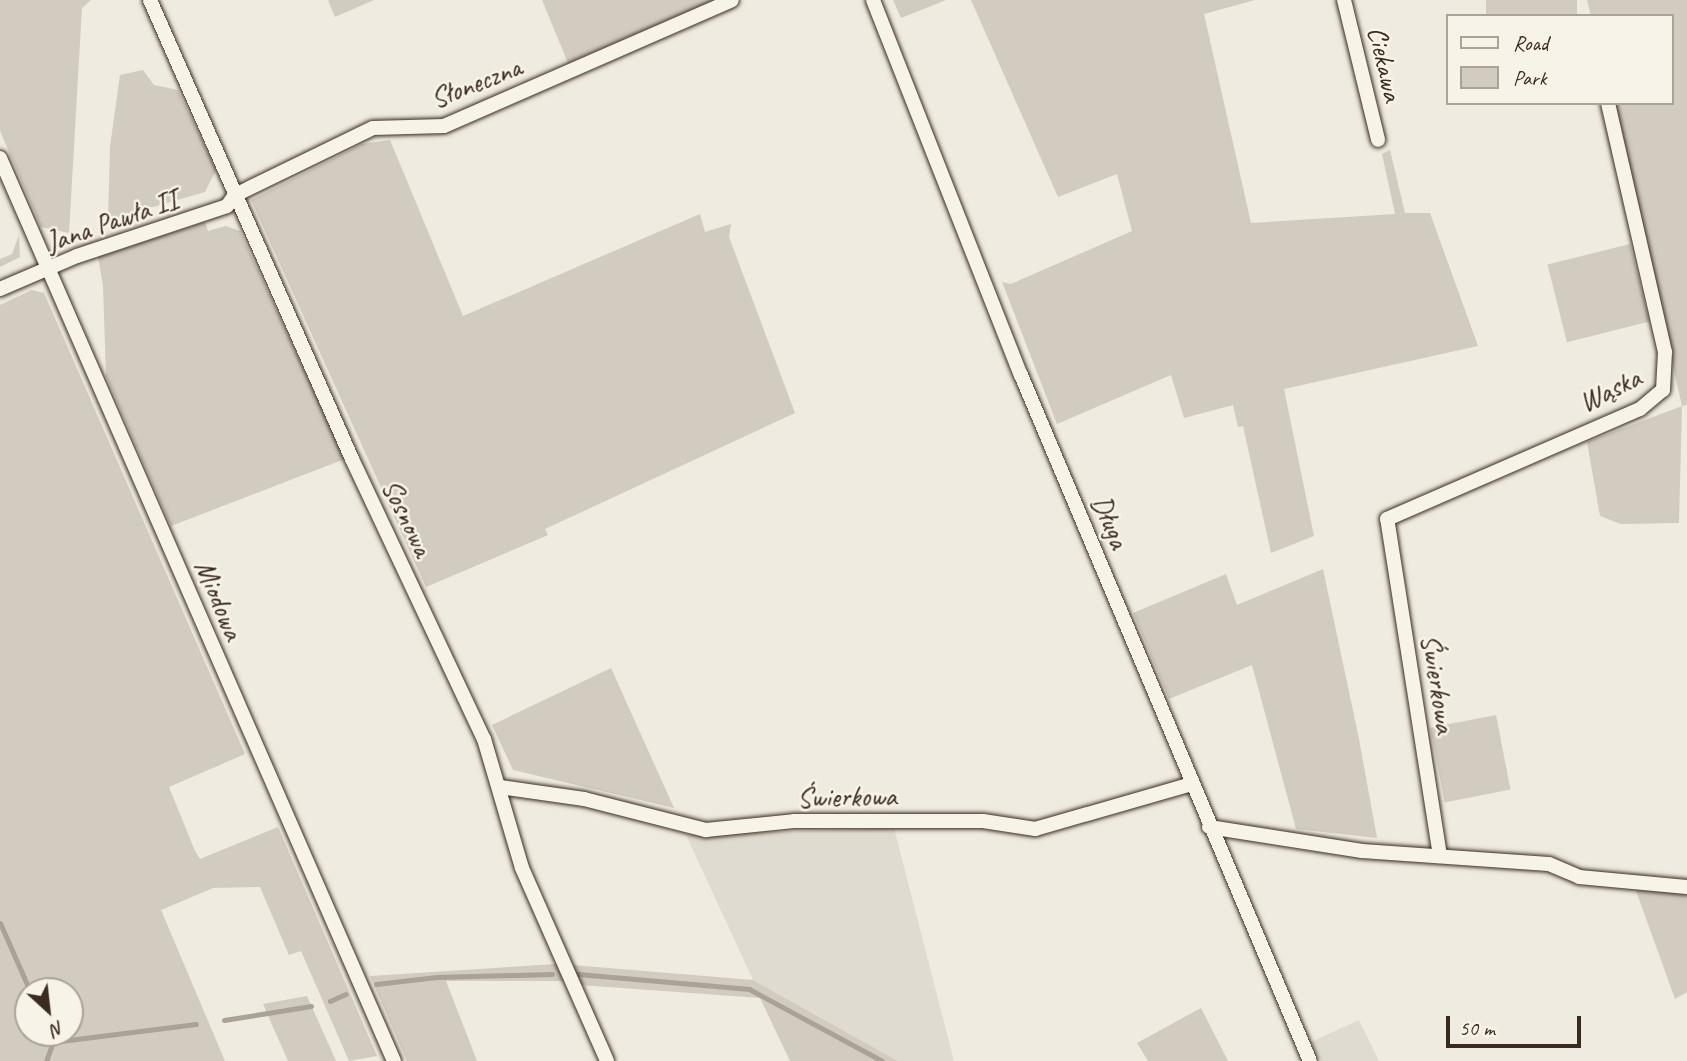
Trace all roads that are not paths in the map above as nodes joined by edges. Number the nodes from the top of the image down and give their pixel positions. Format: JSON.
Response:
{"nodes":[{"id":1,"x":150,"y":0,"type":"edge"},
{"id":2,"x":732,"y":0,"type":"edge"},
{"id":3,"x":873,"y":0,"type":"edge"},
{"id":4,"x":1344,"y":0,"type":"edge"},
{"id":5,"x":1608,"y":105,"type":"edge"},
{"id":6,"x":1378,"y":140,"type":"dead end"},
{"id":7,"x":0,"y":158,"type":"edge"},
{"id":8,"x":236,"y":195,"type":"junction"},
{"id":9,"x":48,"y":268,"type":"junction"},
{"id":10,"x":0,"y":289,"type":"edge"},
{"id":11,"x":1387,"y":519,"type":"joint"},
{"id":12,"x":1192,"y":784,"type":"junction"},
{"id":13,"x":500,"y":787,"type":"junction"},
{"id":14,"x":1209,"y":827,"type":"junction"},
{"id":15,"x":1440,"y":856,"type":"junction"},
{"id":16,"x":1687,"y":887,"type":"edge"},
{"id":17,"x":394,"y":1061,"type":"edge"},
{"id":18,"x":607,"y":1061,"type":"edge"},
{"id":19,"x":1310,"y":1061,"type":"edge"}],
"edges":[{"from":1,"to":8,"type":"street","name":"Sosnowa"},
{"from":2,"to":8,"type":"street","name":"Słoneczna"},
{"from":3,"to":12,"type":"street","name":"Długa"},
{"from":4,"to":6,"type":"street","name":"Ciekawa"},
{"from":5,"to":11,"type":"street","name":"Wąska"},
{"from":7,"to":9,"type":"street","name":"Miodowa"},
{"from":8,"to":9,"type":"street","name":"Jana Pawła II"},
{"from":8,"to":13,"type":"street","name":"Sosnowa"},
{"from":9,"to":10,"type":"street","name":"Jana Pawła II"},
{"from":9,"to":17,"type":"street","name":"Miodowa"},
{"from":11,"to":15,"type":"street","name":"Świerkowa"},
{"from":12,"to":13,"type":"street","name":"Świerkowa"},
{"from":12,"to":14,"type":"street","name":"Długa"},
{"from":13,"to":18,"type":"street","name":"Sosnowa"},
{"from":14,"to":15,"type":"street"},
{"from":14,"to":19,"type":"street","name":"Długa"},
{"from":15,"to":16,"type":"street"}]}
